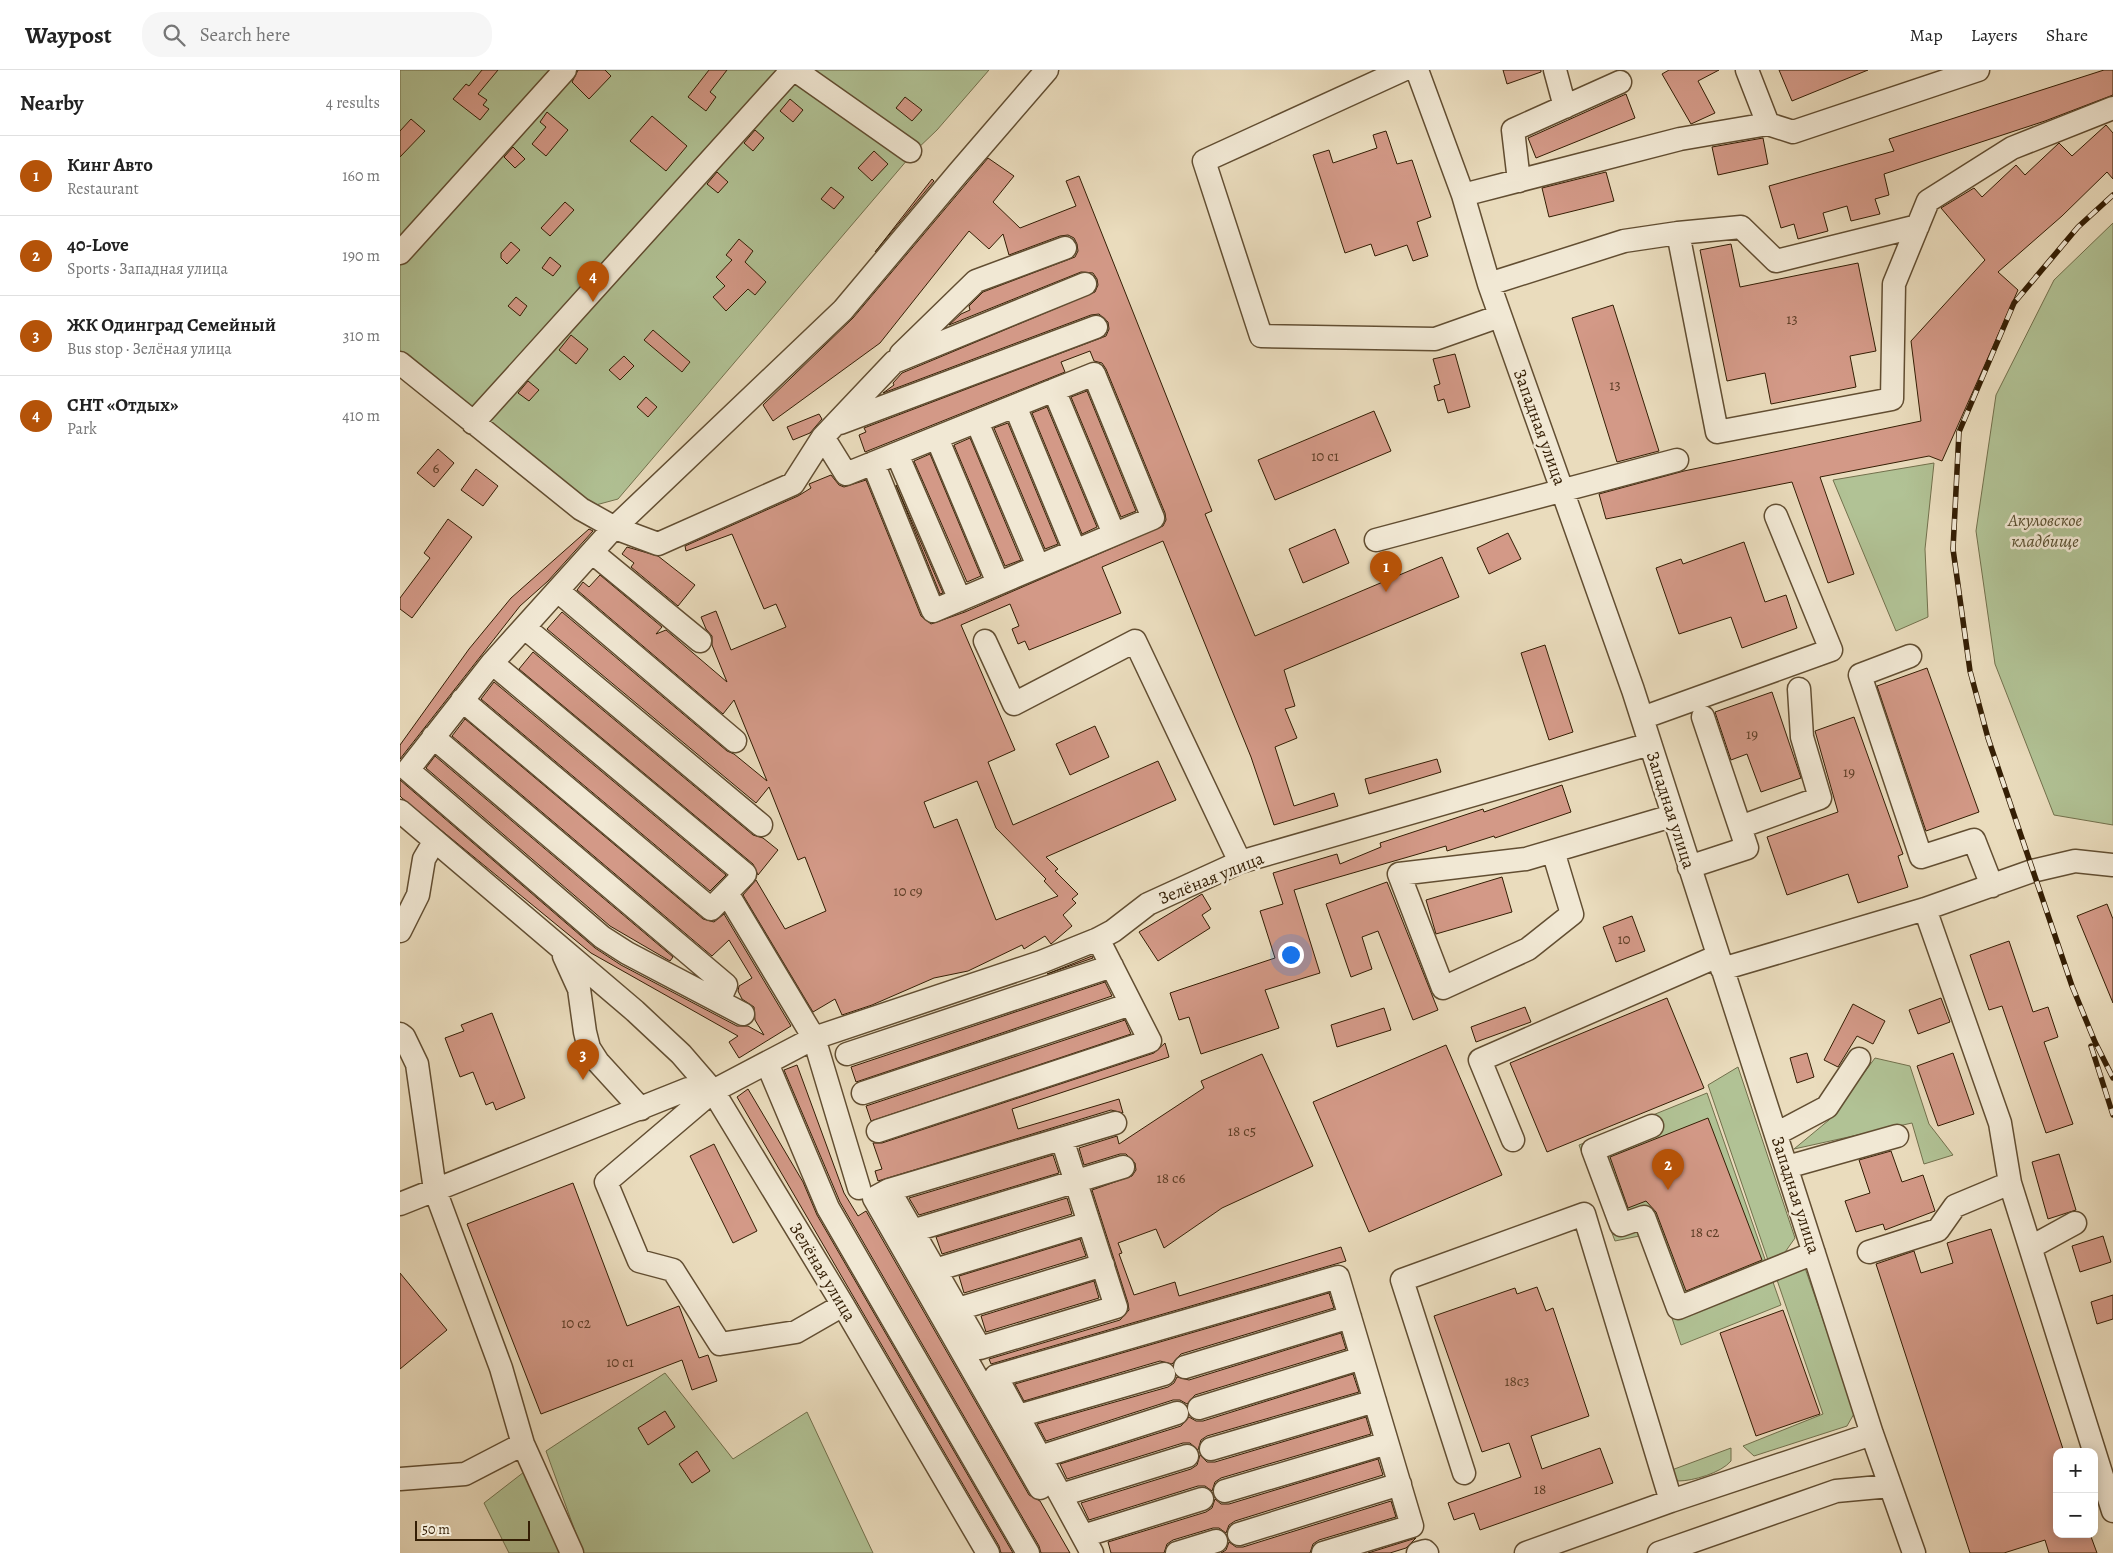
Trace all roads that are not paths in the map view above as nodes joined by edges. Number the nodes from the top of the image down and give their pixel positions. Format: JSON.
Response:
{"nodes":[{"id":1,"x":565,"y":70,"type":"edge"},
{"id":2,"x":794,"y":70,"type":"edge"},
{"id":3,"x":1047,"y":70,"type":"edge"},
{"id":4,"x":1402,"y":70,"type":"edge"},
{"id":5,"x":1417,"y":70,"type":"edge"},
{"id":6,"x":1555,"y":70,"type":"edge"},
{"id":7,"x":1747,"y":70,"type":"edge"},
{"id":8,"x":1978,"y":70,"type":"edge"},
{"id":9,"x":1620,"y":82,"type":"dead end"},
{"id":10,"x":1565,"y":107,"type":"junction"},
{"id":11,"x":2113,"y":108,"type":"edge"},
{"id":12,"x":1768,"y":124,"type":"junction"},
{"id":13,"x":910,"y":151,"type":"dead end"},
{"id":14,"x":1519,"y":181,"type":"junction"},
{"id":15,"x":1463,"y":195,"type":"junction"},
{"id":16,"x":1918,"y":226,"type":"junction"},
{"id":17,"x":1678,"y":233,"type":"junction"},
{"id":18,"x":1065,"y":248,"type":"dead end"},
{"id":19,"x":400,"y":253,"type":"edge"},
{"id":20,"x":1085,"y":284,"type":"dead end"},
{"id":21,"x":1488,"y":284,"type":"junction"},
{"id":22,"x":1500,"y":316,"type":"junction"},
{"id":23,"x":1096,"y":327,"type":"dead end"},
{"id":24,"x":894,"y":362,"type":"junction"},
{"id":25,"x":400,"y":363,"type":"edge"},
{"id":26,"x":1054,"y":390,"type":"junction"},
{"id":27,"x":1015,"y":406,"type":"junction"},
{"id":28,"x":977,"y":422,"type":"junction"},
{"id":29,"x":473,"y":423,"type":"junction"},
{"id":30,"x":834,"y":426,"type":"junction"},
{"id":31,"x":937,"y":438,"type":"junction"},
{"id":32,"x":897,"y":454,"type":"junction"},
{"id":33,"x":1677,"y":460,"type":"dead end"},
{"id":34,"x":873,"y":463,"type":"junction"},
{"id":35,"x":1562,"y":490,"type":"junction"},
{"id":36,"x":1776,"y":516,"type":"dead end"},
{"id":37,"x":615,"y":528,"type":"junction"},
{"id":38,"x":1114,"y":534,"type":"junction"},
{"id":39,"x":1376,"y":540,"type":"dead end"},
{"id":40,"x":1076,"y":551,"type":"junction"},
{"id":41,"x":593,"y":553,"type":"junction"},
{"id":42,"x":1038,"y":566,"type":"junction"},
{"id":43,"x":998,"y":584,"type":"junction"},
{"id":44,"x":558,"y":591,"type":"junction"},
{"id":45,"x":960,"y":600,"type":"junction"},
{"id":46,"x":524,"y":628,"type":"junction"},
{"id":47,"x":700,"y":641,"type":"dead end"},
{"id":48,"x":985,"y":641,"type":"dead end"},
{"id":49,"x":1910,"y":656,"type":"dead end"},
{"id":50,"x":492,"y":663,"type":"junction"},
{"id":51,"x":1799,"y":689,"type":"dead end"},
{"id":52,"x":462,"y":700,"type":"junction"},
{"id":53,"x":1703,"y":717,"type":"dead end"},
{"id":54,"x":1642,"y":718,"type":"junction"},
{"id":55,"x":433,"y":738,"type":"junction"},
{"id":56,"x":735,"y":741,"type":"dead end"},
{"id":57,"x":1650,"y":744,"type":"junction"},
{"id":58,"x":400,"y":811,"type":"edge"},
{"id":59,"x":1672,"y":816,"type":"junction"},
{"id":60,"x":761,"y":825,"type":"dead end"},
{"id":61,"x":1740,"y":827,"type":"junction"},
{"id":62,"x":434,"y":842,"type":"junction"},
{"id":63,"x":1553,"y":851,"type":"junction"},
{"id":64,"x":1240,"y":862,"type":"junction"},
{"id":65,"x":2113,"y":865,"type":"edge"},
{"id":66,"x":1689,"y":866,"type":"junction"},
{"id":67,"x":1992,"y":886,"type":"junction"},
{"id":68,"x":727,"y":893,"type":"junction"},
{"id":69,"x":1925,"y":909,"type":"junction"},
{"id":70,"x":400,"y":931,"type":"edge"},
{"id":71,"x":1098,"y":939,"type":"junction"},
{"id":72,"x":557,"y":945,"type":"junction"},
{"id":73,"x":1720,"y":962,"type":"junction"},
{"id":74,"x":1112,"y":966,"type":"junction"},
{"id":75,"x":719,"y":1001,"type":"junction"},
{"id":76,"x":1131,"y":1004,"type":"junction"},
{"id":77,"x":744,"y":1014,"type":"dead end"},
{"id":78,"x":400,"y":1034,"type":"edge"},
{"id":79,"x":814,"y":1038,"type":"junction"},
{"id":80,"x":848,"y":1054,"type":"dead end"},
{"id":81,"x":1859,"y":1059,"type":"dead end"},
{"id":82,"x":767,"y":1063,"type":"junction"},
{"id":83,"x":713,"y":1090,"type":"junction"},
{"id":84,"x":863,"y":1093,"type":"dead end"},
{"id":85,"x":641,"y":1109,"type":"junction"},
{"id":86,"x":1115,"y":1124,"type":"dead end"},
{"id":87,"x":1652,"y":1126,"type":"dead end"},
{"id":88,"x":878,"y":1131,"type":"dead end"},
{"id":89,"x":1776,"y":1134,"type":"junction"},
{"id":90,"x":1897,"y":1136,"type":"dead end"},
{"id":91,"x":1062,"y":1139,"type":"junction"},
{"id":92,"x":1513,"y":1140,"type":"dead end"},
{"id":93,"x":1123,"y":1167,"type":"dead end"},
{"id":94,"x":1787,"y":1167,"type":"junction"},
{"id":95,"x":1076,"y":1181,"type":"junction"},
{"id":96,"x":2010,"y":1183,"type":"junction"},
{"id":97,"x":435,"y":1190,"type":"junction"},
{"id":98,"x":874,"y":1192,"type":"junction"},
{"id":99,"x":400,"y":1204,"type":"edge"},
{"id":100,"x":828,"y":1208,"type":"junction"},
{"id":101,"x":1089,"y":1223,"type":"junction"},
{"id":102,"x":2075,"y":1223,"type":"dead end"},
{"id":103,"x":912,"y":1231,"type":"junction"},
{"id":104,"x":2031,"y":1247,"type":"junction"},
{"id":105,"x":1869,"y":1252,"type":"dead end"},
{"id":106,"x":1814,"y":1253,"type":"junction"},
{"id":107,"x":1103,"y":1265,"type":"junction"},
{"id":108,"x":935,"y":1270,"type":"junction"},
{"id":109,"x":843,"y":1305,"type":"junction"},
{"id":110,"x":958,"y":1309,"type":"junction"},
{"id":111,"x":1350,"y":1317,"type":"junction"},
{"id":112,"x":1362,"y":1358,"type":"junction"},
{"id":113,"x":1375,"y":1401,"type":"junction"},
{"id":114,"x":1018,"y":1416,"type":"junction"},
{"id":115,"x":1872,"y":1434,"type":"junction"},
{"id":116,"x":1387,"y":1443,"type":"junction"},
{"id":117,"x":524,"y":1444,"type":"junction"},
{"id":118,"x":1211,"y":1449,"type":"dead end"},
{"id":119,"x":1187,"y":1456,"type":"dead end"},
{"id":120,"x":1040,"y":1457,"type":"junction"},
{"id":121,"x":1464,"y":1473,"type":"dead end"},
{"id":122,"x":400,"y":1479,"type":"edge"},
{"id":123,"x":1400,"y":1484,"type":"junction"},
{"id":124,"x":1890,"y":1486,"type":"junction"},
{"id":125,"x":1225,"y":1491,"type":"dead end"},
{"id":126,"x":1061,"y":1495,"type":"junction"},
{"id":127,"x":1202,"y":1499,"type":"dead end"},
{"id":128,"x":1671,"y":1501,"type":"junction"},
{"id":129,"x":2113,"y":1511,"type":"edge"},
{"id":130,"x":1239,"y":1534,"type":"dead end"},
{"id":131,"x":1216,"y":1541,"type":"dead end"},
{"id":132,"x":1084,"y":1547,"type":"edge"},
{"id":133,"x":572,"y":1553,"type":"edge"},
{"id":134,"x":988,"y":1553,"type":"edge"},
{"id":135,"x":1028,"y":1553,"type":"edge"},
{"id":136,"x":1177,"y":1553,"type":"edge"},
{"id":137,"x":1324,"y":1553,"type":"edge"},
{"id":138,"x":1418,"y":1553,"type":"edge"},
{"id":139,"x":1427,"y":1553,"type":"edge"},
{"id":140,"x":1526,"y":1553,"type":"edge"},
{"id":141,"x":1659,"y":1553,"type":"edge"},
{"id":142,"x":1914,"y":1553,"type":"edge"}],
"edges":[{"from":1,"to":19,"type":"street"},
{"from":2,"to":13,"type":"street"},
{"from":2,"to":29,"type":"street"},
{"from":3,"to":37,"type":"street"},
{"from":4,"to":22,"type":"street"},
{"from":5,"to":15,"type":"street","name":"Западная улица"},
{"from":6,"to":10,"type":"street"},
{"from":7,"to":12,"type":"street"},
{"from":8,"to":12,"type":"street"},
{"from":9,"to":10,"type":"street"},
{"from":10,"to":14,"type":"street"},
{"from":11,"to":16,"type":"street"},
{"from":12,"to":14,"type":"street"},
{"from":14,"to":15,"type":"street"},
{"from":15,"to":21,"type":"street","name":"Западная улица"},
{"from":16,"to":17,"type":"street"},
{"from":16,"to":17,"type":"street"},
{"from":17,"to":21,"type":"street"},
{"from":18,"to":24,"type":"street"},
{"from":20,"to":24,"type":"street"},
{"from":21,"to":22,"type":"street","name":"Западная улица"},
{"from":22,"to":35,"type":"street","name":"Западная улица"},
{"from":23,"to":30,"type":"street"},
{"from":24,"to":30,"type":"street"},
{"from":25,"to":29,"type":"street"},
{"from":26,"to":27,"type":"street"},
{"from":26,"to":38,"type":"street"},
{"from":26,"to":38,"type":"street"},
{"from":27,"to":28,"type":"street"},
{"from":27,"to":40,"type":"street"},
{"from":28,"to":31,"type":"street"},
{"from":28,"to":42,"type":"street"},
{"from":29,"to":37,"type":"street"},
{"from":30,"to":34,"type":"street"},
{"from":30,"to":37,"type":"street"},
{"from":31,"to":32,"type":"street"},
{"from":31,"to":43,"type":"street"},
{"from":32,"to":34,"type":"street"},
{"from":32,"to":45,"type":"street"},
{"from":33,"to":35,"type":"street"},
{"from":34,"to":45,"type":"street"},
{"from":35,"to":39,"type":"street"},
{"from":35,"to":54,"type":"street","name":"Западная улица"},
{"from":36,"to":54,"type":"street"},
{"from":37,"to":41,"type":"street"},
{"from":38,"to":40,"type":"street"},
{"from":40,"to":42,"type":"street"},
{"from":41,"to":44,"type":"street"},
{"from":41,"to":47,"type":"street"},
{"from":42,"to":43,"type":"street"},
{"from":43,"to":45,"type":"street"},
{"from":44,"to":46,"type":"street"},
{"from":44,"to":56,"type":"street"},
{"from":46,"to":50,"type":"street"},
{"from":46,"to":60,"type":"street"},
{"from":48,"to":64,"type":"street"},
{"from":49,"to":67,"type":"street"},
{"from":50,"to":52,"type":"street"},
{"from":50,"to":68,"type":"street"},
{"from":51,"to":61,"type":"street"},
{"from":52,"to":55,"type":"street"},
{"from":52,"to":68,"type":"street"},
{"from":53,"to":61,"type":"street"},
{"from":54,"to":57,"type":"street","name":"Западная улица"},
{"from":55,"to":75,"type":"street"},
{"from":55,"to":75,"type":"street"},
{"from":57,"to":59,"type":"street","name":"Западная улица"},
{"from":57,"to":64,"type":"street","name":"Зелёная улица"},
{"from":58,"to":62,"type":"street"},
{"from":59,"to":63,"type":"street"},
{"from":59,"to":66,"type":"street","name":"Западная улица"},
{"from":61,"to":66,"type":"street"},
{"from":62,"to":70,"type":"street"},
{"from":62,"to":72,"type":"street"},
{"from":63,"to":63,"type":"street"},
{"from":64,"to":71,"type":"street","name":"Зелёная улица"},
{"from":65,"to":67,"type":"street"},
{"from":66,"to":73,"type":"street","name":"Западная улица"},
{"from":67,"to":69,"type":"street"},
{"from":68,"to":79,"type":"street"},
{"from":69,"to":73,"type":"street"},
{"from":69,"to":96,"type":"street"},
{"from":71,"to":74,"type":"street"},
{"from":71,"to":79,"type":"street","name":"Зелёная улица"},
{"from":72,"to":83,"type":"street"},
{"from":72,"to":85,"type":"street"},
{"from":73,"to":89,"type":"street","name":"Западная улица"},
{"from":73,"to":92,"type":"street"},
{"from":74,"to":76,"type":"street"},
{"from":74,"to":80,"type":"street"},
{"from":75,"to":77,"type":"street"},
{"from":76,"to":84,"type":"street"},
{"from":76,"to":88,"type":"street"},
{"from":78,"to":97,"type":"street"},
{"from":79,"to":82,"type":"street","name":"Зелёная улица"},
{"from":79,"to":98,"type":"street"},
{"from":81,"to":89,"type":"street"},
{"from":82,"to":83,"type":"street","name":"Зелёная улица"},
{"from":82,"to":100,"type":"street"},
{"from":83,"to":85,"type":"street"},
{"from":83,"to":109,"type":"street","name":"Зелёная улица"},
{"from":83,"to":109,"type":"street"},
{"from":85,"to":97,"type":"street"},
{"from":86,"to":91,"type":"street"},
{"from":87,"to":106,"type":"street"},
{"from":89,"to":94,"type":"street","name":"Западная улица"},
{"from":90,"to":94,"type":"street"},
{"from":91,"to":95,"type":"street"},
{"from":91,"to":98,"type":"street"},
{"from":93,"to":95,"type":"street"},
{"from":94,"to":106,"type":"street","name":"Западная улица"},
{"from":95,"to":101,"type":"street"},
{"from":95,"to":103,"type":"street"},
{"from":96,"to":104,"type":"street"},
{"from":96,"to":105,"type":"street"},
{"from":97,"to":99,"type":"street"},
{"from":97,"to":117,"type":"street"},
{"from":98,"to":100,"type":"street"},
{"from":98,"to":103,"type":"street"},
{"from":98,"to":132,"type":"street"},
{"from":100,"to":135,"type":"street"},
{"from":101,"to":107,"type":"street"},
{"from":101,"to":108,"type":"street"},
{"from":102,"to":104,"type":"street"},
{"from":103,"to":108,"type":"street"},
{"from":104,"to":129,"type":"street"},
{"from":106,"to":115,"type":"street","name":"Западная улица"},
{"from":107,"to":110,"type":"street"},
{"from":107,"to":110,"type":"street"},
{"from":108,"to":110,"type":"street"},
{"from":109,"to":134,"type":"street","name":"Зелёная улица"},
{"from":111,"to":112,"type":"street"},
{"from":111,"to":114,"type":"street"},
{"from":111,"to":114,"type":"street"},
{"from":112,"to":113,"type":"street"},
{"from":112,"to":120,"type":"street"},
{"from":113,"to":116,"type":"street"},
{"from":113,"to":118,"type":"street"},
{"from":114,"to":120,"type":"street"},
{"from":115,"to":124,"type":"street","name":"Западная улица"},
{"from":115,"to":128,"type":"street"},
{"from":116,"to":123,"type":"street"},
{"from":116,"to":125,"type":"street"},
{"from":117,"to":122,"type":"street"},
{"from":117,"to":133,"type":"street"},
{"from":119,"to":126,"type":"street"},
{"from":120,"to":126,"type":"street"},
{"from":121,"to":128,"type":"street"},
{"from":123,"to":130,"type":"street"},
{"from":123,"to":137,"type":"street"},
{"from":124,"to":141,"type":"street"},
{"from":124,"to":142,"type":"street","name":"Западная улица"},
{"from":126,"to":132,"type":"street"},
{"from":127,"to":132,"type":"street"},
{"from":128,"to":140,"type":"street"},
{"from":131,"to":136,"type":"street"},
{"from":138,"to":139,"type":"street"}]}
